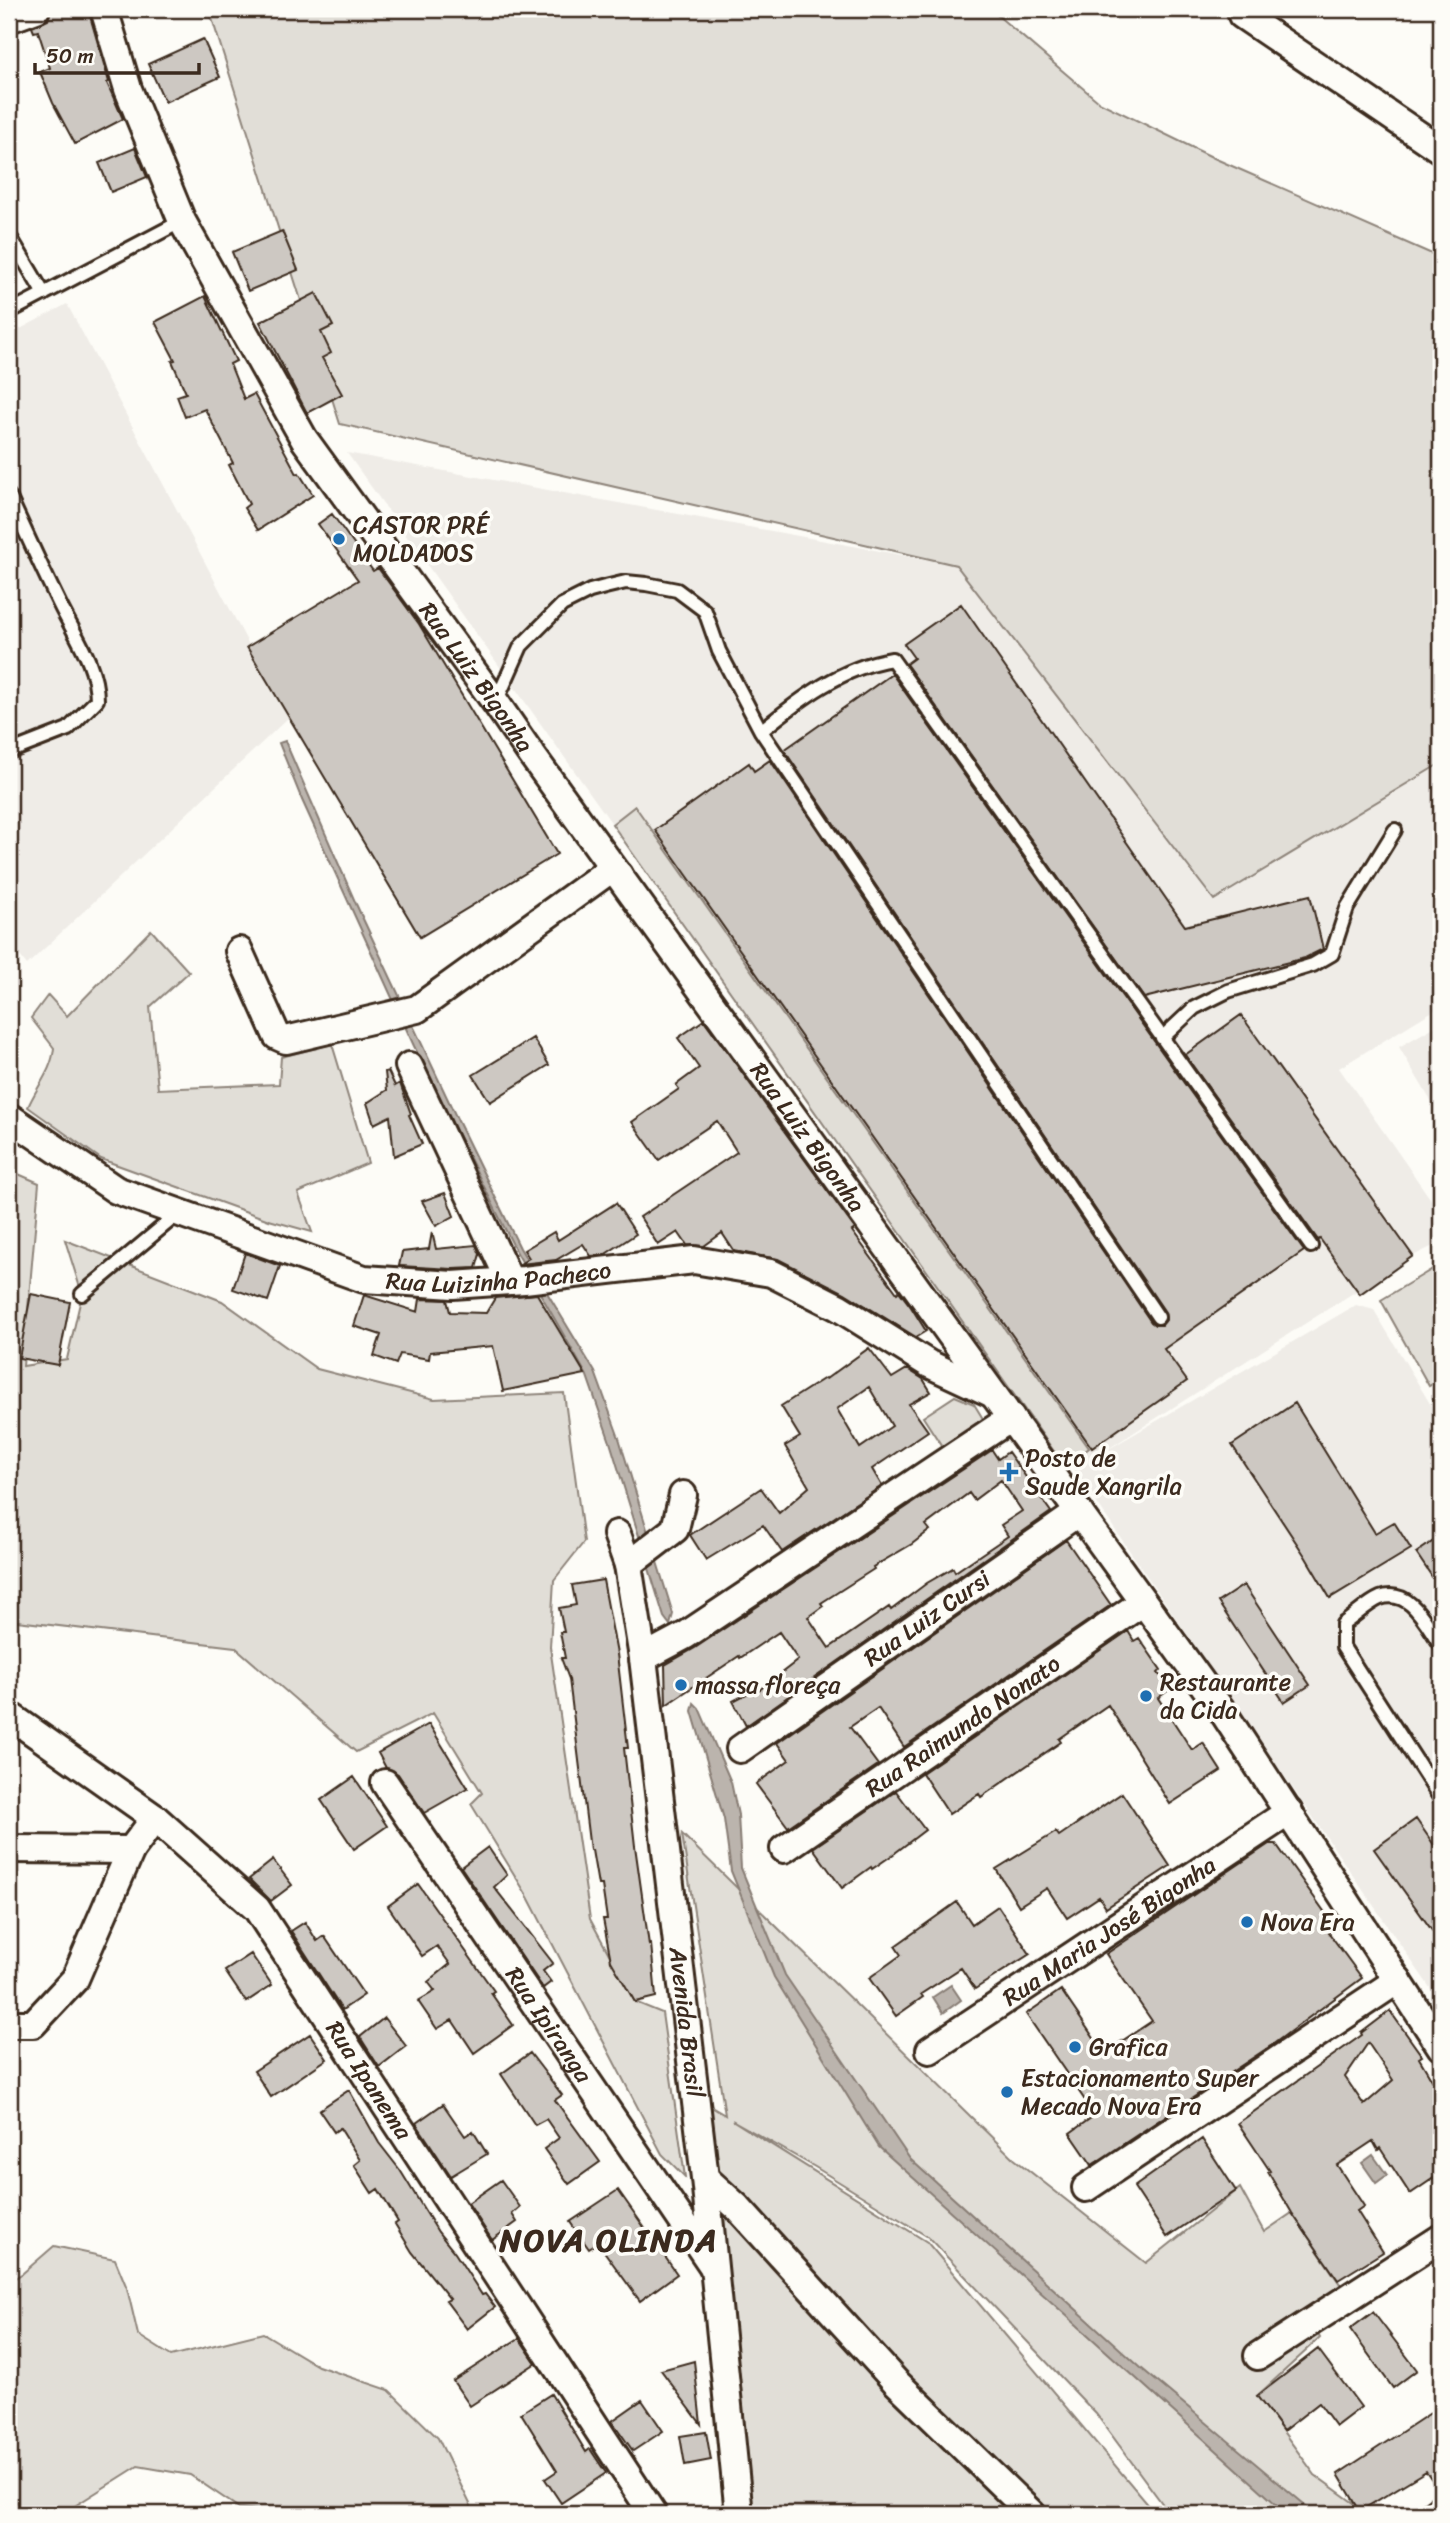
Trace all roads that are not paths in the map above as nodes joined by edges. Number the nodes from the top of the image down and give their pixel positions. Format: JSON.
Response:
{"nodes":[{"id":1,"x":36,"y":9,"type":"edge"},
{"id":2,"x":104,"y":9,"type":"edge"},
{"id":3,"x":1238,"y":11,"type":"edge"},
{"id":4,"x":9,"y":19,"type":"edge"},
{"id":5,"x":1441,"y":150,"type":"edge"},
{"id":6,"x":182,"y":221,"type":"junction"},
{"id":7,"x":9,"y":235,"type":"edge"},
{"id":8,"x":44,"y":294,"type":"junction"},
{"id":9,"x":9,"y":312,"type":"edge"},
{"id":10,"x":9,"y":496,"type":"edge"},
{"id":11,"x":496,"y":703,"type":"junction"},
{"id":12,"x":761,"y":731,"type":"junction"},
{"id":13,"x":9,"y":752,"type":"edge"},
{"id":14,"x":1395,"y":830,"type":"dead end"},
{"id":15,"x":619,"y":875,"type":"junction"},
{"id":16,"x":239,"y":951,"type":"dead end"},
{"id":17,"x":1162,"y":1038,"type":"junction"},
{"id":18,"x":409,"y":1066,"type":"dead end"},
{"id":19,"x":9,"y":1117,"type":"edge"},
{"id":20,"x":179,"y":1213,"type":"junction"},
{"id":21,"x":1311,"y":1246,"type":"dead end"},
{"id":22,"x":510,"y":1281,"type":"junction"},
{"id":23,"x":82,"y":1294,"type":"dead end"},
{"id":24,"x":1158,"y":1317,"type":"dead end"},
{"id":25,"x":994,"y":1394,"type":"junction"},
{"id":26,"x":1011,"y":1418,"type":"junction"},
{"id":27,"x":683,"y":1495,"type":"dead end"},
{"id":28,"x":1079,"y":1512,"type":"junction"},
{"id":29,"x":617,"y":1534,"type":"dead end"},
{"id":30,"x":632,"y":1562,"type":"junction"},
{"id":31,"x":1143,"y":1602,"type":"junction"},
{"id":32,"x":1441,"y":1646,"type":"edge"},
{"id":33,"x":643,"y":1658,"type":"junction"},
{"id":34,"x":9,"y":1715,"type":"edge"},
{"id":35,"x":740,"y":1749,"type":"dead end"},
{"id":36,"x":385,"y":1783,"type":"dead end"},
{"id":37,"x":1441,"y":1799,"type":"edge"},
{"id":38,"x":1289,"y":1812,"type":"junction"},
{"id":39,"x":155,"y":1818,"type":"junction"},
{"id":40,"x":9,"y":1849,"type":"edge"},
{"id":41,"x":783,"y":1849,"type":"dead end"},
{"id":42,"x":131,"y":1850,"type":"junction"},
{"id":43,"x":1398,"y":1980,"type":"junction"},
{"id":44,"x":9,"y":2024,"type":"edge"},
{"id":45,"x":1441,"y":2047,"type":"edge"},
{"id":46,"x":930,"y":2050,"type":"dead end"},
{"id":47,"x":705,"y":2178,"type":"junction"},
{"id":48,"x":1086,"y":2188,"type":"dead end"},
{"id":49,"x":1441,"y":2238,"type":"edge"},
{"id":50,"x":714,"y":2267,"type":"junction"},
{"id":51,"x":1258,"y":2356,"type":"dead end"},
{"id":52,"x":1441,"y":2508,"type":"edge"},
{"id":53,"x":743,"y":2509,"type":"edge"},
{"id":54,"x":653,"y":2514,"type":"edge"},
{"id":55,"x":1032,"y":2514,"type":"edge"},
{"id":56,"x":1433,"y":2514,"type":"edge"}],
"edges":[{"from":1,"to":4,"type":"street"},
{"from":2,"to":6,"type":"street","name":"Rua Luiz Bigonha"},
{"from":3,"to":5,"type":"street"},
{"from":6,"to":8,"type":"lane"},
{"from":6,"to":11,"type":"street","name":"Rua Luiz Bigonha"},
{"from":7,"to":8,"type":"lane"},
{"from":8,"to":9,"type":"lane"},
{"from":10,"to":13,"type":"lane"},
{"from":11,"to":12,"type":"lane"},
{"from":11,"to":15,"type":"street","name":"Rua Luiz Bigonha"},
{"from":12,"to":17,"type":"lane"},
{"from":12,"to":24,"type":"lane"},
{"from":14,"to":17,"type":"lane"},
{"from":15,"to":16,"type":"street"},
{"from":15,"to":25,"type":"street","name":"Rua Luiz Bigonha"},
{"from":17,"to":21,"type":"lane"},
{"from":18,"to":22,"type":"street"},
{"from":19,"to":20,"type":"street","name":"Rua Luizinha Pacheco"},
{"from":20,"to":22,"type":"street","name":"Rua Luizinha Pacheco"},
{"from":20,"to":23,"type":"lane"},
{"from":22,"to":25,"type":"street","name":"Rua Luizinha Pacheco"},
{"from":25,"to":26,"type":"street","name":"Rua Luiz Bigonha"},
{"from":26,"to":28,"type":"street","name":"Rua Luiz Bigonha"},
{"from":26,"to":33,"type":"street"},
{"from":27,"to":30,"type":"street"},
{"from":28,"to":31,"type":"street","name":"Rua Luiz Bigonha"},
{"from":28,"to":35,"type":"street","name":"Rua Luiz Cursi"},
{"from":29,"to":30,"type":"street","name":"Avenida Brasil"},
{"from":30,"to":33,"type":"street","name":"Avenida Brasil"},
{"from":31,"to":38,"type":"street","name":"Rua Luiz Bigonha"},
{"from":31,"to":41,"type":"street","name":"Rua Raimundo Nonato"},
{"from":32,"to":37,"type":"lane"},
{"from":33,"to":47,"type":"street","name":"Avenida Brasil"},
{"from":34,"to":39,"type":"street","name":"Rua Ipanema"},
{"from":36,"to":50,"type":"street","name":"Rua Ipiranga"},
{"from":38,"to":43,"type":"street","name":"Rua Luiz Bigonha"},
{"from":38,"to":46,"type":"street","name":"Rua Maria José Bigonha"},
{"from":39,"to":42,"type":"street"},
{"from":39,"to":54,"type":"street","name":"Rua Ipanema"},
{"from":40,"to":42,"type":"street"},
{"from":42,"to":44,"type":"street"},
{"from":43,"to":45,"type":"street","name":"Rua Luiz Bigonha"},
{"from":43,"to":48,"type":"street"},
{"from":47,"to":50,"type":"street","name":"Avenida Brasil"},
{"from":47,"to":55,"type":"street"},
{"from":49,"to":51,"type":"street"},
{"from":50,"to":53,"type":"street","name":"Avenida Brasil"},
{"from":52,"to":56,"type":"street"}]}
